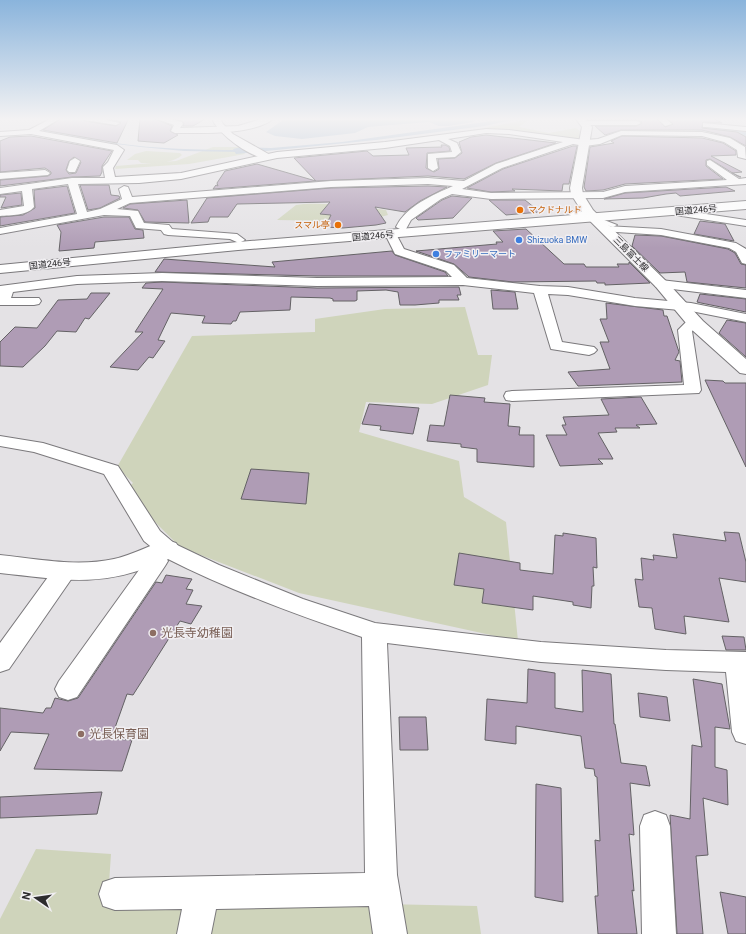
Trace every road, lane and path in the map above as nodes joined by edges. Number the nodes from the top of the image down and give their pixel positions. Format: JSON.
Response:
{"nodes":[{"id":1,"x":113,"y":162,"type":"edge"},
{"id":2,"x":233,"y":162,"type":"edge"},
{"id":3,"x":432,"y":162,"type":"edge"},
{"id":4,"x":514,"y":162,"type":"edge"},
{"id":5,"x":580,"y":162,"type":"edge"},
{"id":6,"x":710,"y":163,"type":"dead end"},
{"id":7,"x":433,"y":168,"type":"dead end"},
{"id":8,"x":70,"y":169,"type":"dead end"},
{"id":9,"x":0,"y":176,"type":"edge"},
{"id":10,"x":235,"y":176,"type":"dead end"},
{"id":11,"x":266,"y":178,"type":"dead end"},
{"id":12,"x":110,"y":179,"type":"junction"},
{"id":13,"x":148,"y":179,"type":"junction"},
{"id":14,"x":122,"y":180,"type":"junction"},
{"id":15,"x":72,"y":181,"type":"junction"},
{"id":16,"x":742,"y":181,"type":"edge"},
{"id":17,"x":466,"y":184,"type":"junction"},
{"id":18,"x":289,"y":186,"type":"junction"},
{"id":19,"x":26,"y":187,"type":"junction"},
{"id":20,"x":0,"y":191,"type":"edge"},
{"id":21,"x":452,"y":191,"type":"junction"},
{"id":22,"x":577,"y":194,"type":"junction"},
{"id":23,"x":128,"y":200,"type":"junction"},
{"id":24,"x":746,"y":200,"type":"edge"},
{"id":25,"x":746,"y":205,"type":"edge"},
{"id":26,"x":159,"y":208,"type":"dead end"},
{"id":27,"x":106,"y":211,"type":"junction"},
{"id":28,"x":673,"y":212,"type":"junction"},
{"id":29,"x":0,"y":213,"type":"edge"},
{"id":30,"x":83,"y":216,"type":"junction"},
{"id":31,"x":588,"y":216,"type":"junction"},
{"id":32,"x":746,"y":223,"type":"edge"},
{"id":33,"x":577,"y":226,"type":"dead end"},
{"id":34,"x":609,"y":227,"type":"junction"},
{"id":35,"x":0,"y":231,"type":"edge"},
{"id":36,"x":396,"y":231,"type":"junction"},
{"id":37,"x":239,"y":240,"type":"junction"},
{"id":38,"x":746,"y":260,"type":"edge"},
{"id":39,"x":0,"y":262,"type":"edge"},
{"id":40,"x":0,"y":269,"type":"edge"},
{"id":41,"x":463,"y":281,"type":"junction"},
{"id":42,"x":661,"y":284,"type":"junction"},
{"id":43,"x":4,"y":289,"type":"edge"},
{"id":44,"x":540,"y":290,"type":"junction"},
{"id":45,"x":746,"y":294,"type":"edge"},
{"id":46,"x":34,"y":302,"type":"dead end"},
{"id":47,"x":679,"y":306,"type":"junction"},
{"id":48,"x":746,"y":318,"type":"edge"},
{"id":49,"x":694,"y":322,"type":"junction"},
{"id":50,"x":589,"y":350,"type":"dead end"},
{"id":51,"x":746,"y":369,"type":"edge"},
{"id":52,"x":512,"y":396,"type":"dead end"},
{"id":53,"x":0,"y":441,"type":"edge"},
{"id":54,"x":158,"y":552,"type":"junction"},
{"id":55,"x":0,"y":564,"type":"edge"},
{"id":56,"x":64,"y":572,"type":"junction"},
{"id":57,"x":374,"y":632,"type":"junction"},
{"id":58,"x":0,"y":662,"type":"edge"},
{"id":59,"x":741,"y":662,"type":"edge"},
{"id":60,"x":68,"y":689,"type":"dead end"},
{"id":61,"x":746,"y":732,"type":"edge"},
{"id":62,"x":656,"y":826,"type":"dead end"},
{"id":63,"x":383,"y":888,"type":"junction"},
{"id":64,"x":202,"y":893,"type":"junction"},
{"id":65,"x":115,"y":894,"type":"dead end"},
{"id":66,"x":194,"y":934,"type":"edge"},
{"id":67,"x":390,"y":934,"type":"edge"},
{"id":68,"x":659,"y":934,"type":"edge"}],
"edges":[{"from":1,"to":12,"type":"street"},
{"from":2,"to":13,"type":"street"},
{"from":3,"to":7,"type":"street"},
{"from":4,"to":17,"type":"street"},
{"from":5,"to":22,"type":"main road"},
{"from":6,"to":16,"type":"street"},
{"from":8,"to":9,"type":"street"},
{"from":10,"to":13,"type":"street"},
{"from":11,"to":18,"type":"street"},
{"from":12,"to":14,"type":"street"},
{"from":12,"to":15,"type":"street"},
{"from":13,"to":14,"type":"street"},
{"from":14,"to":23,"type":"street"},
{"from":15,"to":19,"type":"street"},
{"from":15,"to":30,"type":"street"},
{"from":16,"to":22,"type":"street"},
{"from":17,"to":18,"type":"street"},
{"from":17,"to":21,"type":"street"},
{"from":18,"to":23,"type":"street"},
{"from":19,"to":20,"type":"street"},
{"from":19,"to":29,"type":"street"},
{"from":21,"to":22,"type":"street"},
{"from":21,"to":36,"type":"street"},
{"from":22,"to":31,"type":"main road","name":"三島富士線"},
{"from":23,"to":27,"type":"street"},
{"from":24,"to":31,"type":"main road","name":"国道246号"},
{"from":25,"to":28,"type":"main road","name":"国道246号"},
{"from":26,"to":27,"type":"street"},
{"from":27,"to":30,"type":"street"},
{"from":27,"to":37,"type":"street"},
{"from":28,"to":31,"type":"main road","name":"国道246号"},
{"from":28,"to":32,"type":"street"},
{"from":30,"to":35,"type":"street"},
{"from":31,"to":33,"type":"street"},
{"from":31,"to":34,"type":"main road","name":"三島富士線"},
{"from":31,"to":36,"type":"main road","name":"国道246号"},
{"from":34,"to":38,"type":"street"},
{"from":34,"to":42,"type":"main road","name":"三島富士線"},
{"from":36,"to":37,"type":"main road","name":"国道246号"},
{"from":36,"to":40,"type":"main road","name":"国道246号"},
{"from":36,"to":41,"type":"street"},
{"from":37,"to":39,"type":"main road","name":"国道246号"},
{"from":41,"to":43,"type":"street"},
{"from":41,"to":44,"type":"street"},
{"from":42,"to":45,"type":"street"},
{"from":42,"to":47,"type":"main road","name":"三島富士線"},
{"from":43,"to":46,"type":"street"},
{"from":44,"to":47,"type":"street"},
{"from":44,"to":50,"type":"street"},
{"from":47,"to":48,"type":"street"},
{"from":47,"to":49,"type":"main road","name":"三島富士線"},
{"from":49,"to":51,"type":"main road","name":"三島富士線"},
{"from":49,"to":52,"type":"street"},
{"from":53,"to":54,"type":"street"},
{"from":54,"to":56,"type":"main road"},
{"from":54,"to":57,"type":"street"},
{"from":54,"to":60,"type":"street"},
{"from":55,"to":56,"type":"main road"},
{"from":56,"to":58,"type":"street"},
{"from":57,"to":59,"type":"street"},
{"from":57,"to":63,"type":"street"},
{"from":59,"to":61,"type":"street"},
{"from":62,"to":68,"type":"street"},
{"from":63,"to":64,"type":"street"},
{"from":63,"to":67,"type":"street"},
{"from":64,"to":65,"type":"street"},
{"from":64,"to":66,"type":"street"}]}
